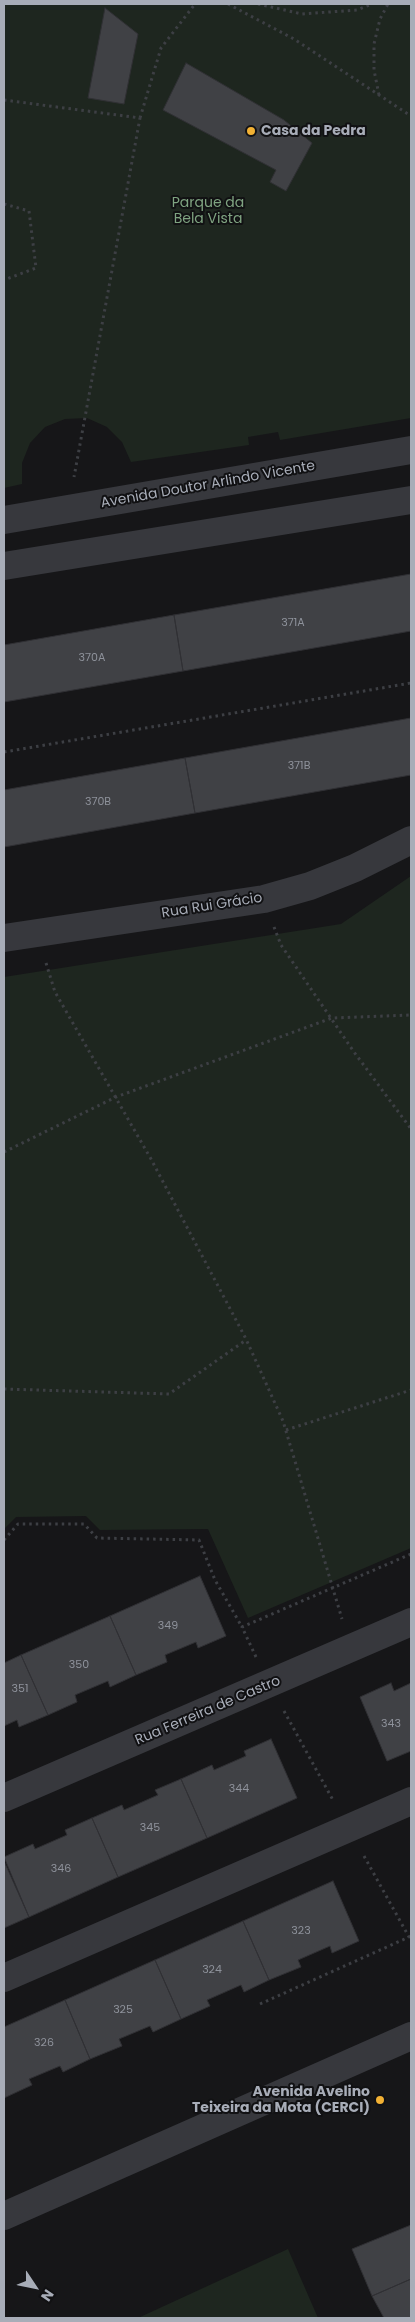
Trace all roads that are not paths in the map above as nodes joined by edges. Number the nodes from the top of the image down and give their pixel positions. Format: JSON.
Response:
{"nodes":[{"id":1,"x":411,"y":450,"type":"edge"},
{"id":2,"x":411,"y":500,"type":"edge"},
{"id":3,"x":4,"y":520,"type":"edge"},
{"id":4,"x":4,"y":566,"type":"edge"},
{"id":5,"x":411,"y":840,"type":"edge"},
{"id":6,"x":4,"y":938,"type":"edge"},
{"id":7,"x":411,"y":1622,"type":"edge"},
{"id":8,"x":4,"y":1798,"type":"edge"},
{"id":9,"x":411,"y":1801,"type":"edge"},
{"id":10,"x":4,"y":1978,"type":"edge"},
{"id":11,"x":411,"y":2036,"type":"edge"},
{"id":12,"x":4,"y":2216,"type":"edge"}],
"edges":[{"from":1,"to":3,"type":"street","name":"Avenida Doutor Arlindo Vicente"},
{"from":2,"to":4,"type":"street"},
{"from":5,"to":6,"type":"street","name":"Rua Rui Grácio"},
{"from":7,"to":8,"type":"street","name":"Rua Ferreira de Castro"},
{"from":9,"to":10,"type":"street"},
{"from":11,"to":12,"type":"street"}]}
